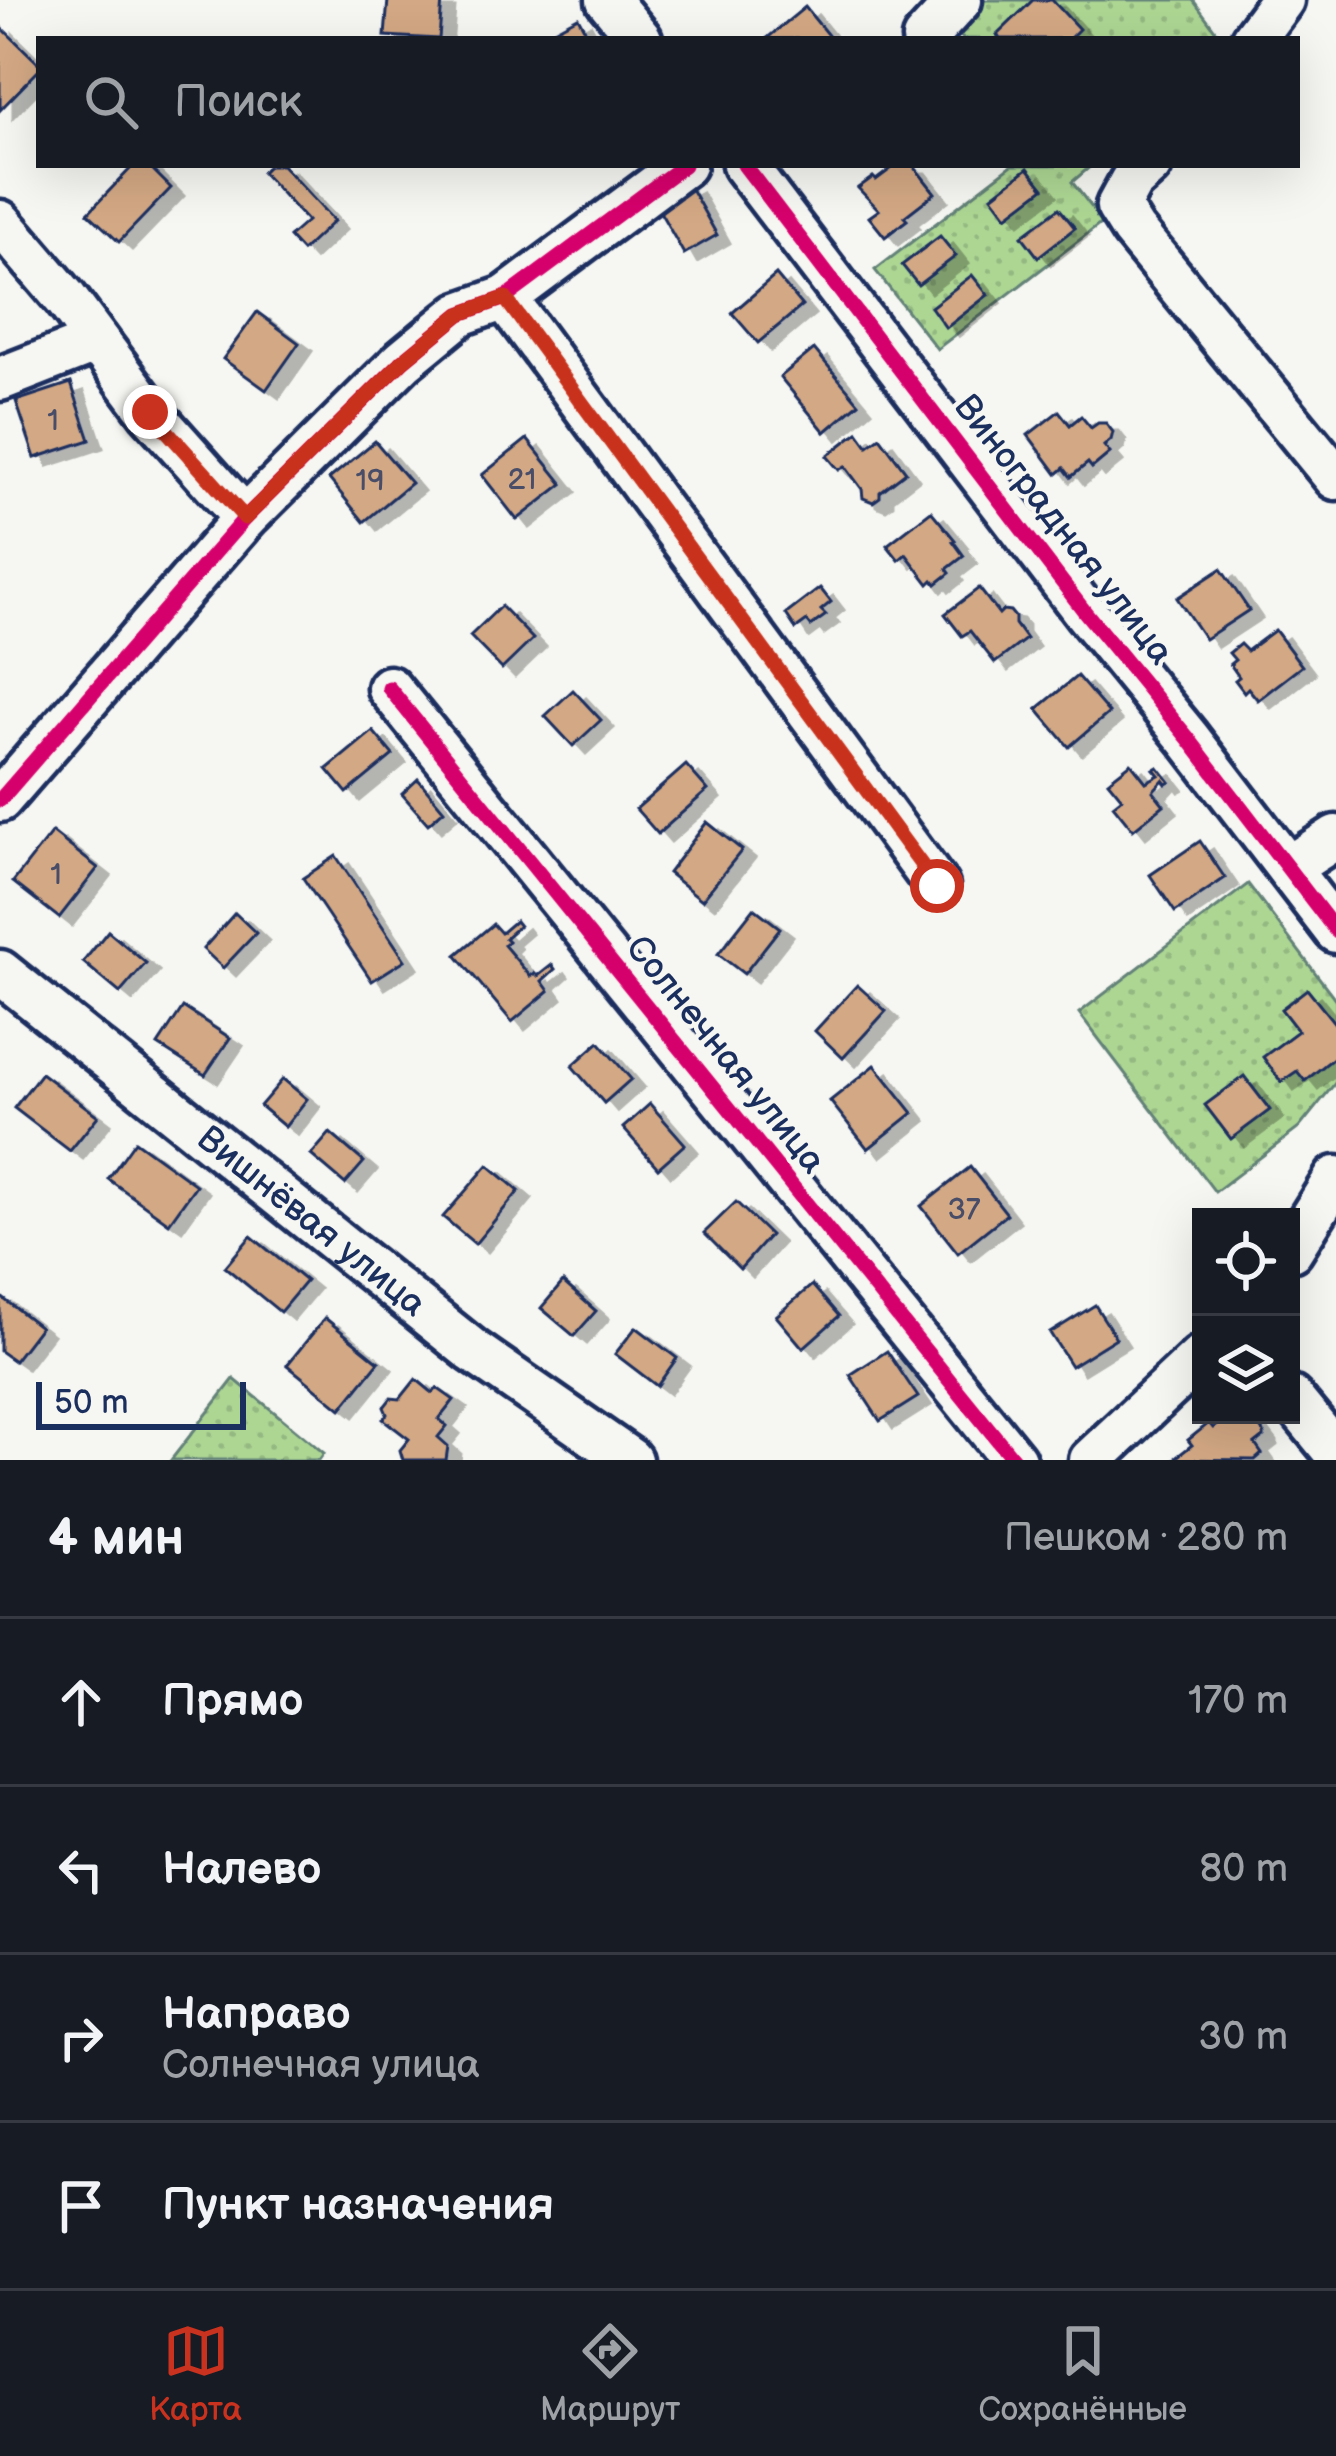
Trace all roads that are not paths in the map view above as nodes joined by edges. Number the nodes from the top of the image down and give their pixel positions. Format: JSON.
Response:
{"nodes":[{"id":1,"x":608,"y":0,"type":"edge"},
{"id":2,"x":959,"y":0,"type":"edge"},
{"id":3,"x":1282,"y":0,"type":"edge"},
{"id":4,"x":638,"y":36,"type":"edge"},
{"id":5,"x":927,"y":36,"type":"edge"},
{"id":6,"x":1255,"y":36,"type":"edge"},
{"id":7,"x":680,"y":168,"type":"edge"},
{"id":8,"x":746,"y":168,"type":"edge"},
{"id":9,"x":1147,"y":168,"type":"edge"},
{"id":10,"x":0,"y":222,"type":"edge"},
{"id":11,"x":505,"y":298,"type":"junction"},
{"id":12,"x":97,"y":341,"type":"junction"},
{"id":13,"x":0,"y":379,"type":"edge"},
{"id":14,"x":1336,"y":478,"type":"edge"},
{"id":15,"x":245,"y":518,"type":"junction"},
{"id":16,"x":389,"y":688,"type":"dead end"},
{"id":17,"x":0,"y":800,"type":"edge"},
{"id":18,"x":1336,"y":837,"type":"edge"},
{"id":19,"x":1288,"y":868,"type":"junction"},
{"id":20,"x":937,"y":886,"type":"dead end"},
{"id":21,"x":1336,"y":931,"type":"edge"},
{"id":22,"x":0,"y":972,"type":"edge"},
{"id":23,"x":1336,"y":1178,"type":"edge"},
{"id":24,"x":1300,"y":1236,"type":"edge"},
{"id":25,"x":1192,"y":1365,"type":"edge"},
{"id":26,"x":1300,"y":1409,"type":"edge"},
{"id":27,"x":1336,"y":1453,"type":"edge"},
{"id":28,"x":630,"y":1460,"type":"edge"},
{"id":29,"x":1014,"y":1460,"type":"edge"},
{"id":30,"x":1091,"y":1460,"type":"edge"}],
"edges":[{"from":1,"to":4,"type":"street"},
{"from":2,"to":5,"type":"street"},
{"from":3,"to":6,"type":"street"},
{"from":7,"to":11,"type":"street"},
{"from":8,"to":19,"type":"street","name":"Виноградная улица"},
{"from":9,"to":14,"type":"street"},
{"from":10,"to":12,"type":"street"},
{"from":11,"to":15,"type":"street"},
{"from":11,"to":20,"type":"street"},
{"from":12,"to":13,"type":"street"},
{"from":12,"to":15,"type":"street"},
{"from":15,"to":17,"type":"street"},
{"from":16,"to":29,"type":"street","name":"Солнечная улица"},
{"from":18,"to":19,"type":"street"},
{"from":19,"to":21,"type":"street","name":"Виноградная улица"},
{"from":22,"to":28,"type":"street","name":"Вишнёвая улица"},
{"from":23,"to":24,"type":"street"},
{"from":25,"to":30,"type":"street"},
{"from":26,"to":27,"type":"street"}]}
